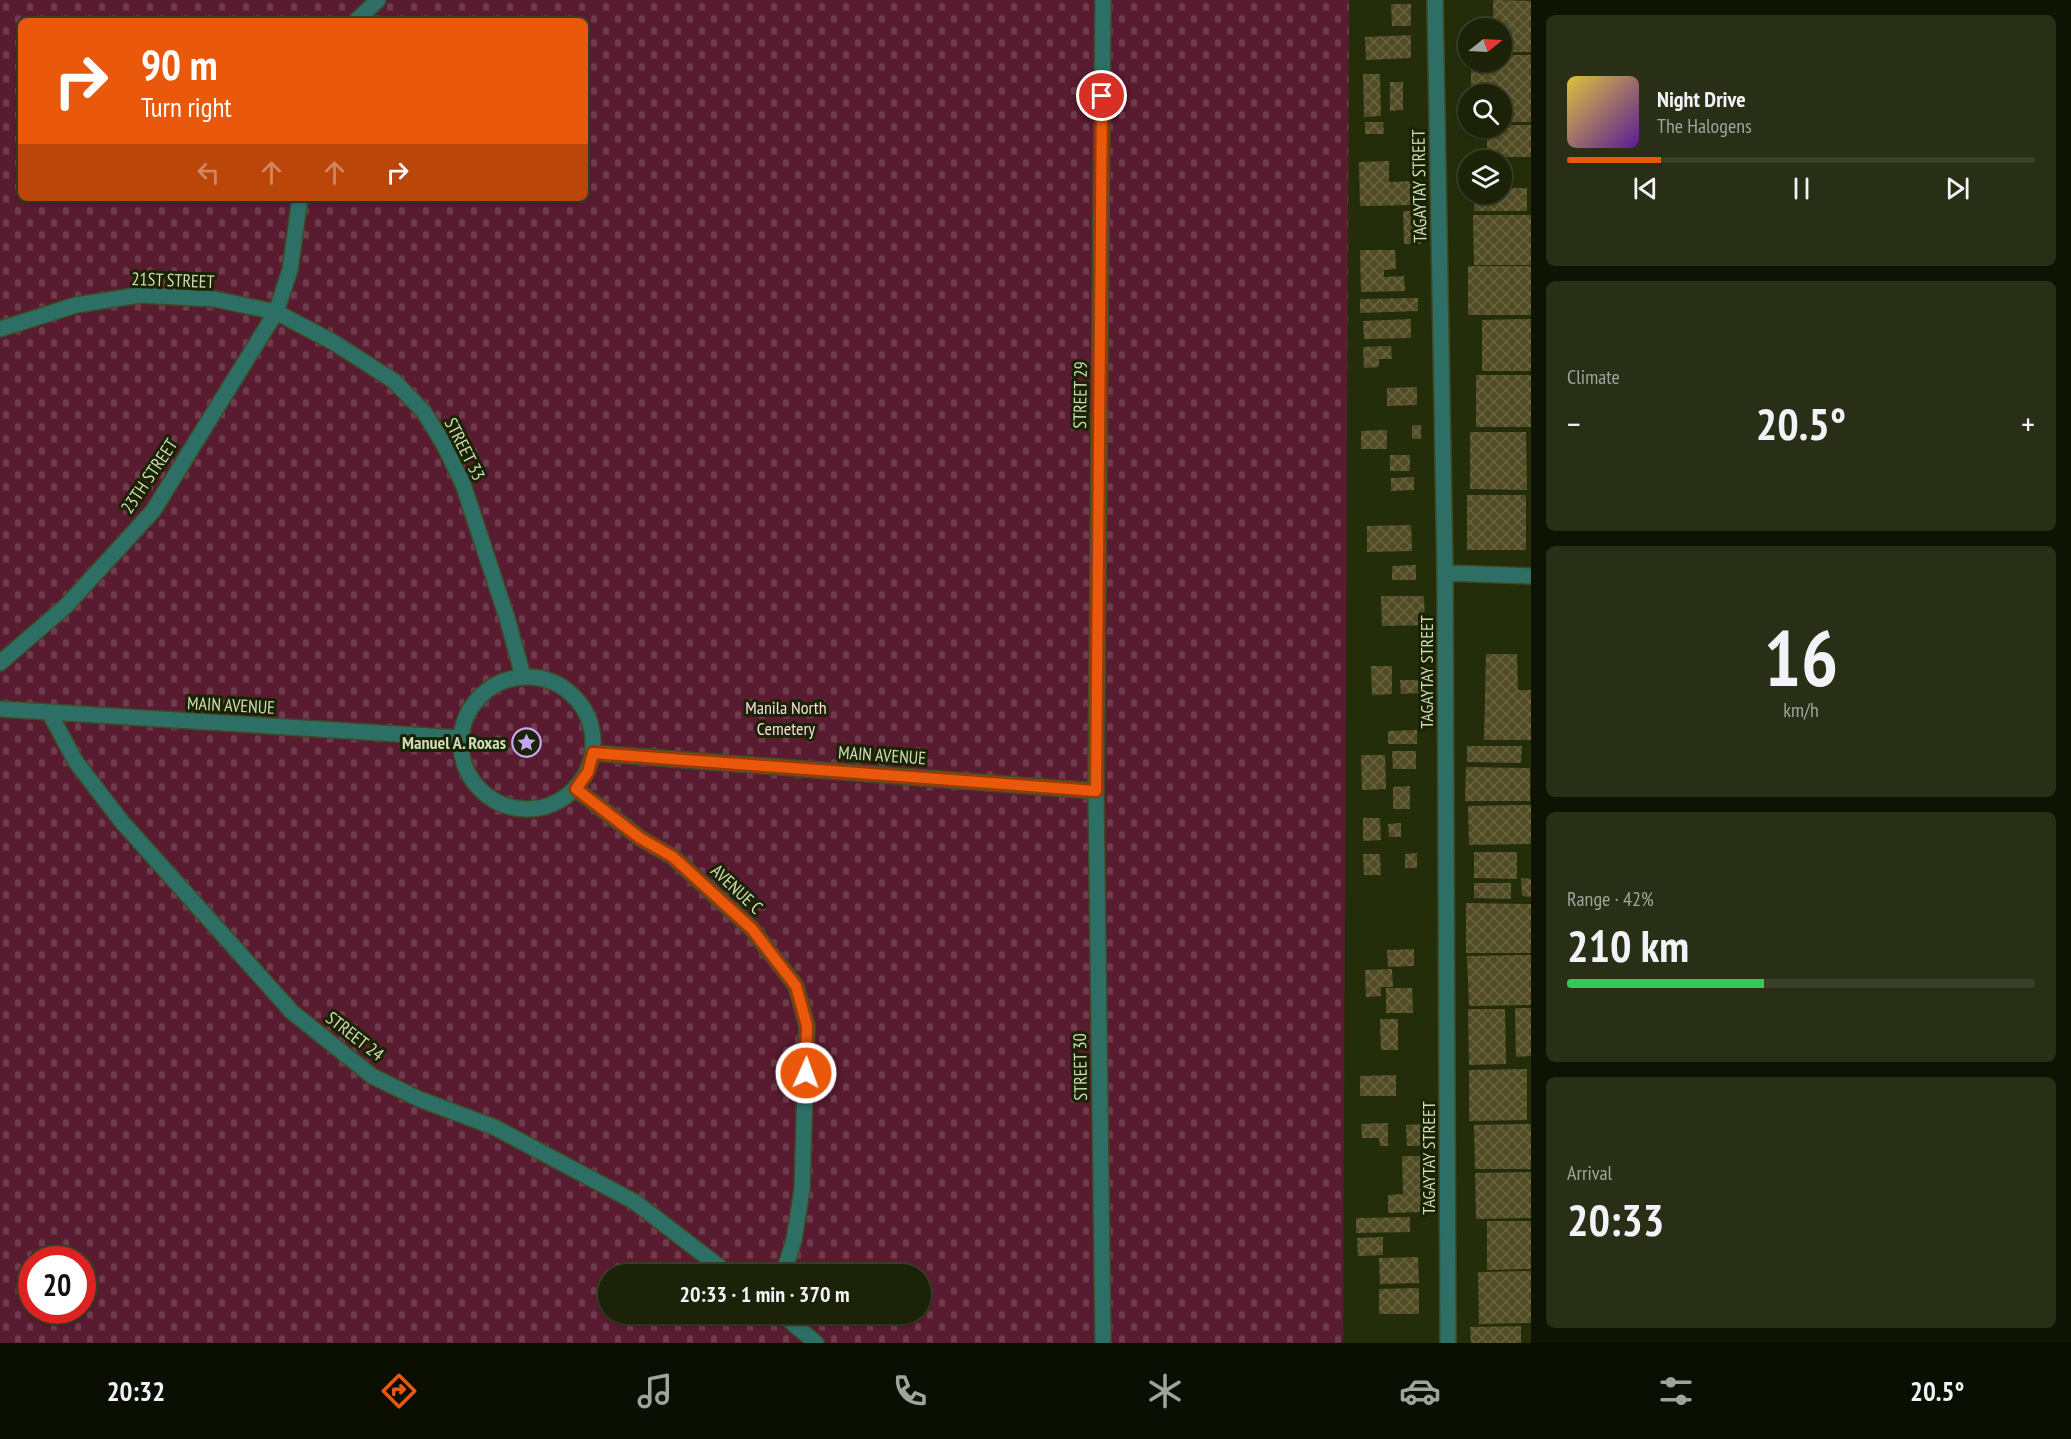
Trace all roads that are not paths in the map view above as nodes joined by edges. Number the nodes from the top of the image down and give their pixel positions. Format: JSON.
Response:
{"nodes":[{"id":1,"x":378,"y":0,"type":"edge"},
{"id":2,"x":1103,"y":0,"type":"edge"},
{"id":3,"x":1435,"y":0,"type":"edge"},
{"id":4,"x":359,"y":18,"type":"edge"},
{"id":5,"x":300,"y":201,"type":"edge"},
{"id":6,"x":276,"y":312,"type":"junction"},
{"id":7,"x":1,"y":330,"type":"edge"},
{"id":8,"x":1445,"y":573,"type":"junction"},
{"id":9,"x":1531,"y":576,"type":"edge"},
{"id":10,"x":0,"y":663,"type":"edge"},
{"id":11,"x":522,"y":676,"type":"junction"},
{"id":12,"x":0,"y":709,"type":"edge"},
{"id":13,"x":50,"y":714,"type":"junction"},
{"id":14,"x":461,"y":738,"type":"junction"},
{"id":15,"x":593,"y":753,"type":"junction"},
{"id":16,"x":576,"y":789,"type":"junction"},
{"id":17,"x":1096,"y":791,"type":"junction"},
{"id":18,"x":716,"y":1264,"type":"edge"},
{"id":19,"x":786,"y":1264,"type":"edge"},
{"id":20,"x":794,"y":1324,"type":"edge"},
{"id":21,"x":816,"y":1343,"type":"edge"},
{"id":22,"x":1103,"y":1343,"type":"edge"},
{"id":23,"x":1448,"y":1343,"type":"edge"}],
"edges":[{"from":1,"to":4,"type":"street"},
{"from":2,"to":17,"type":"street","name":"STREET 29"},
{"from":3,"to":8,"type":"street","name":"TAGAYTAY STREET"},
{"from":5,"to":6,"type":"street","name":"23TH STREET"},
{"from":6,"to":7,"type":"street","name":"21ST STREET"},
{"from":6,"to":10,"type":"street","name":"23TH STREET"},
{"from":6,"to":11,"type":"street","name":"STREET 33"},
{"from":8,"to":9,"type":"street"},
{"from":8,"to":23,"type":"street","name":"TAGAYTAY STREET"},
{"from":11,"to":14,"type":"street"},
{"from":11,"to":15,"type":"street"},
{"from":12,"to":13,"type":"street","name":"MAIN AVENUE"},
{"from":13,"to":14,"type":"street","name":"MAIN AVENUE"},
{"from":13,"to":18,"type":"street","name":"STREET 24"},
{"from":14,"to":16,"type":"street"},
{"from":15,"to":16,"type":"street"},
{"from":15,"to":17,"type":"street","name":"MAIN AVENUE"},
{"from":16,"to":19,"type":"street","name":"AVENUE C"},
{"from":17,"to":22,"type":"street","name":"STREET 30"},
{"from":20,"to":21,"type":"street"}]}
